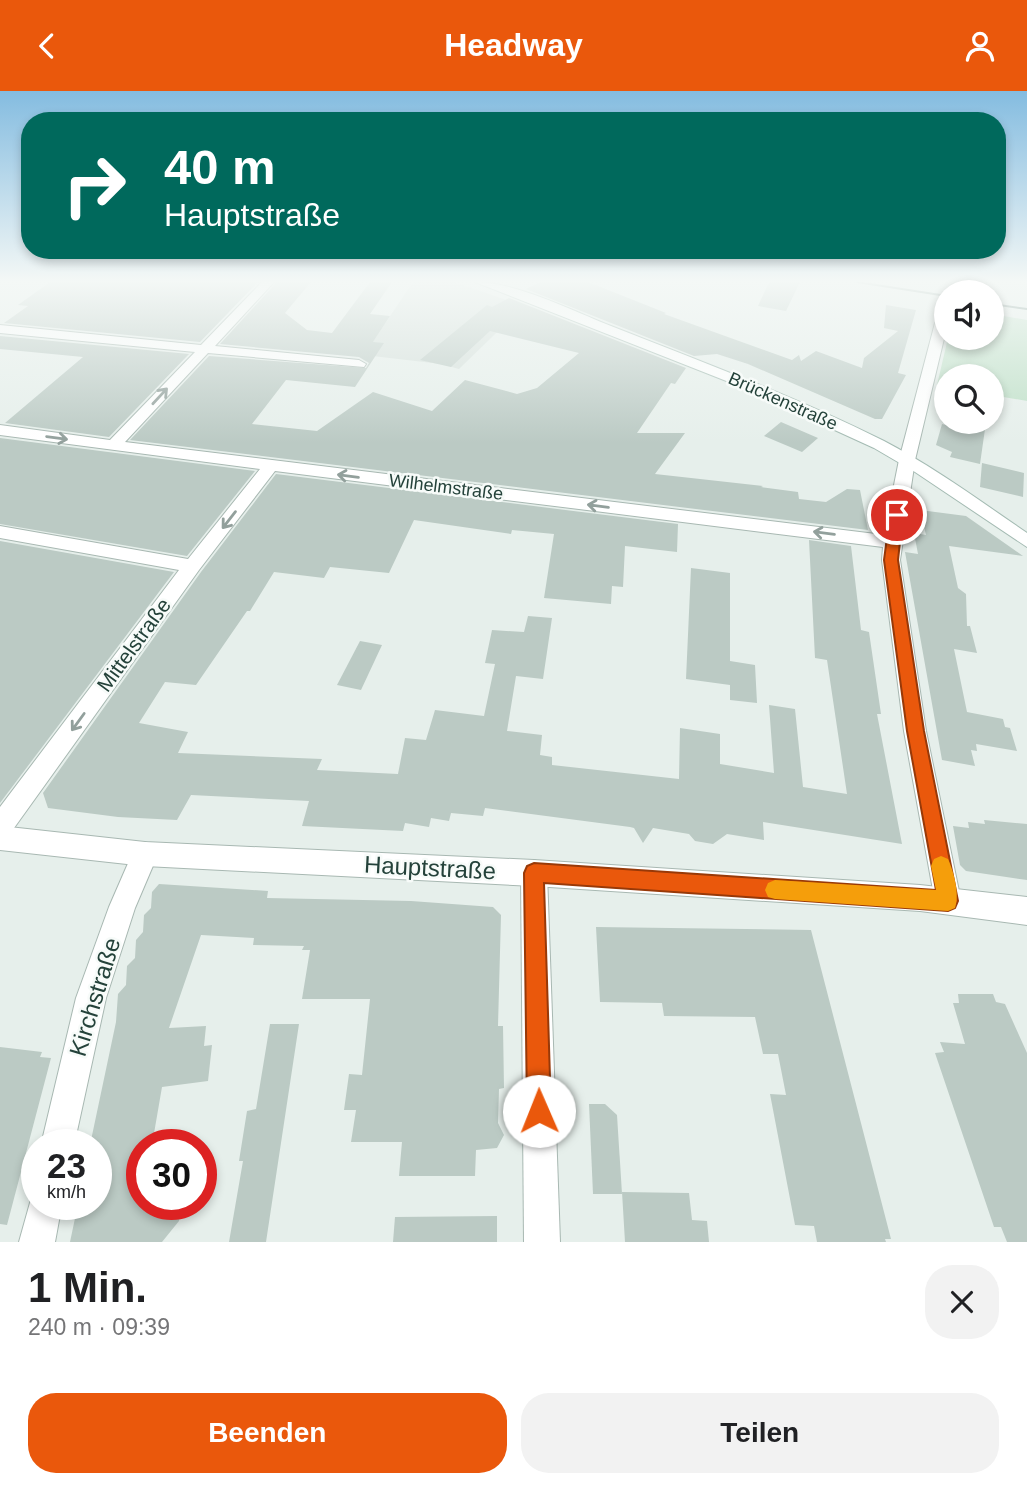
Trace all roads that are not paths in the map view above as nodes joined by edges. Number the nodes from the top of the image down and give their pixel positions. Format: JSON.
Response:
{"nodes":[{"id":1,"x":73,"y":336,"type":"edge"},
{"id":2,"x":218,"y":336,"type":"edge"},
{"id":3,"x":626,"y":336,"type":"edge"},
{"id":4,"x":206,"y":348,"type":"junction"},
{"id":5,"x":935,"y":350,"type":"edge"},
{"id":6,"x":359,"y":364,"type":"dead end"},
{"id":7,"x":0,"y":430,"type":"edge"},
{"id":8,"x":114,"y":445,"type":"junction"},
{"id":9,"x":907,"y":460,"type":"junction"},
{"id":10,"x":271,"y":466,"type":"junction"},
{"id":11,"x":0,"y":532,"type":"edge"},
{"id":12,"x":1027,"y":541,"type":"edge"},
{"id":13,"x":892,"y":542,"type":"junction"},
{"id":14,"x":192,"y":566,"type":"junction"},
{"id":15,"x":0,"y":827,"type":"edge"},
{"id":16,"x":0,"y":838,"type":"edge"},
{"id":17,"x":145,"y":854,"type":"junction"},
{"id":18,"x":534,"y":873,"type":"junction"},
{"id":19,"x":948,"y":901,"type":"junction"},
{"id":20,"x":1027,"y":911,"type":"edge"},
{"id":21,"x":61,"y":1129,"type":"edge"},
{"id":22,"x":42,"y":1220,"type":"edge"},
{"id":23,"x":37,"y":1242,"type":"edge"},
{"id":24,"x":542,"y":1242,"type":"edge"}],
"edges":[{"from":1,"to":4,"type":"street"},
{"from":2,"to":4,"type":"street"},
{"from":3,"to":9,"type":"street","name":"Brückenstraße"},
{"from":4,"to":6,"type":"street"},
{"from":8,"to":4,"type":"street","one_way":true},
{"from":5,"to":9,"type":"street"},
{"from":7,"to":8,"type":"street","name":"Wilhelmstraße","one_way":true},
{"from":8,"to":10,"type":"street","name":"Wilhelmstraße"},
{"from":9,"to":12,"type":"street","name":"Brückenstraße"},
{"from":9,"to":13,"type":"street"},
{"from":13,"to":10,"type":"street","name":"Wilhelmstraße","one_way":true},
{"from":10,"to":14,"type":"street","name":"Mittelstraße","one_way":true},
{"from":11,"to":14,"type":"street"},
{"from":13,"to":19,"type":"street"},
{"from":14,"to":15,"type":"street","name":"Mittelstraße","one_way":true},
{"from":16,"to":17,"type":"street","name":"Hauptstraße"},
{"from":17,"to":18,"type":"street","name":"Hauptstraße"},
{"from":17,"to":21,"type":"street","name":"Kirchstraße"},
{"from":18,"to":19,"type":"street","name":"Hauptstraße"},
{"from":18,"to":24,"type":"street"},
{"from":19,"to":20,"type":"street","name":"Hauptstraße"},
{"from":22,"to":23,"type":"street"}]}
